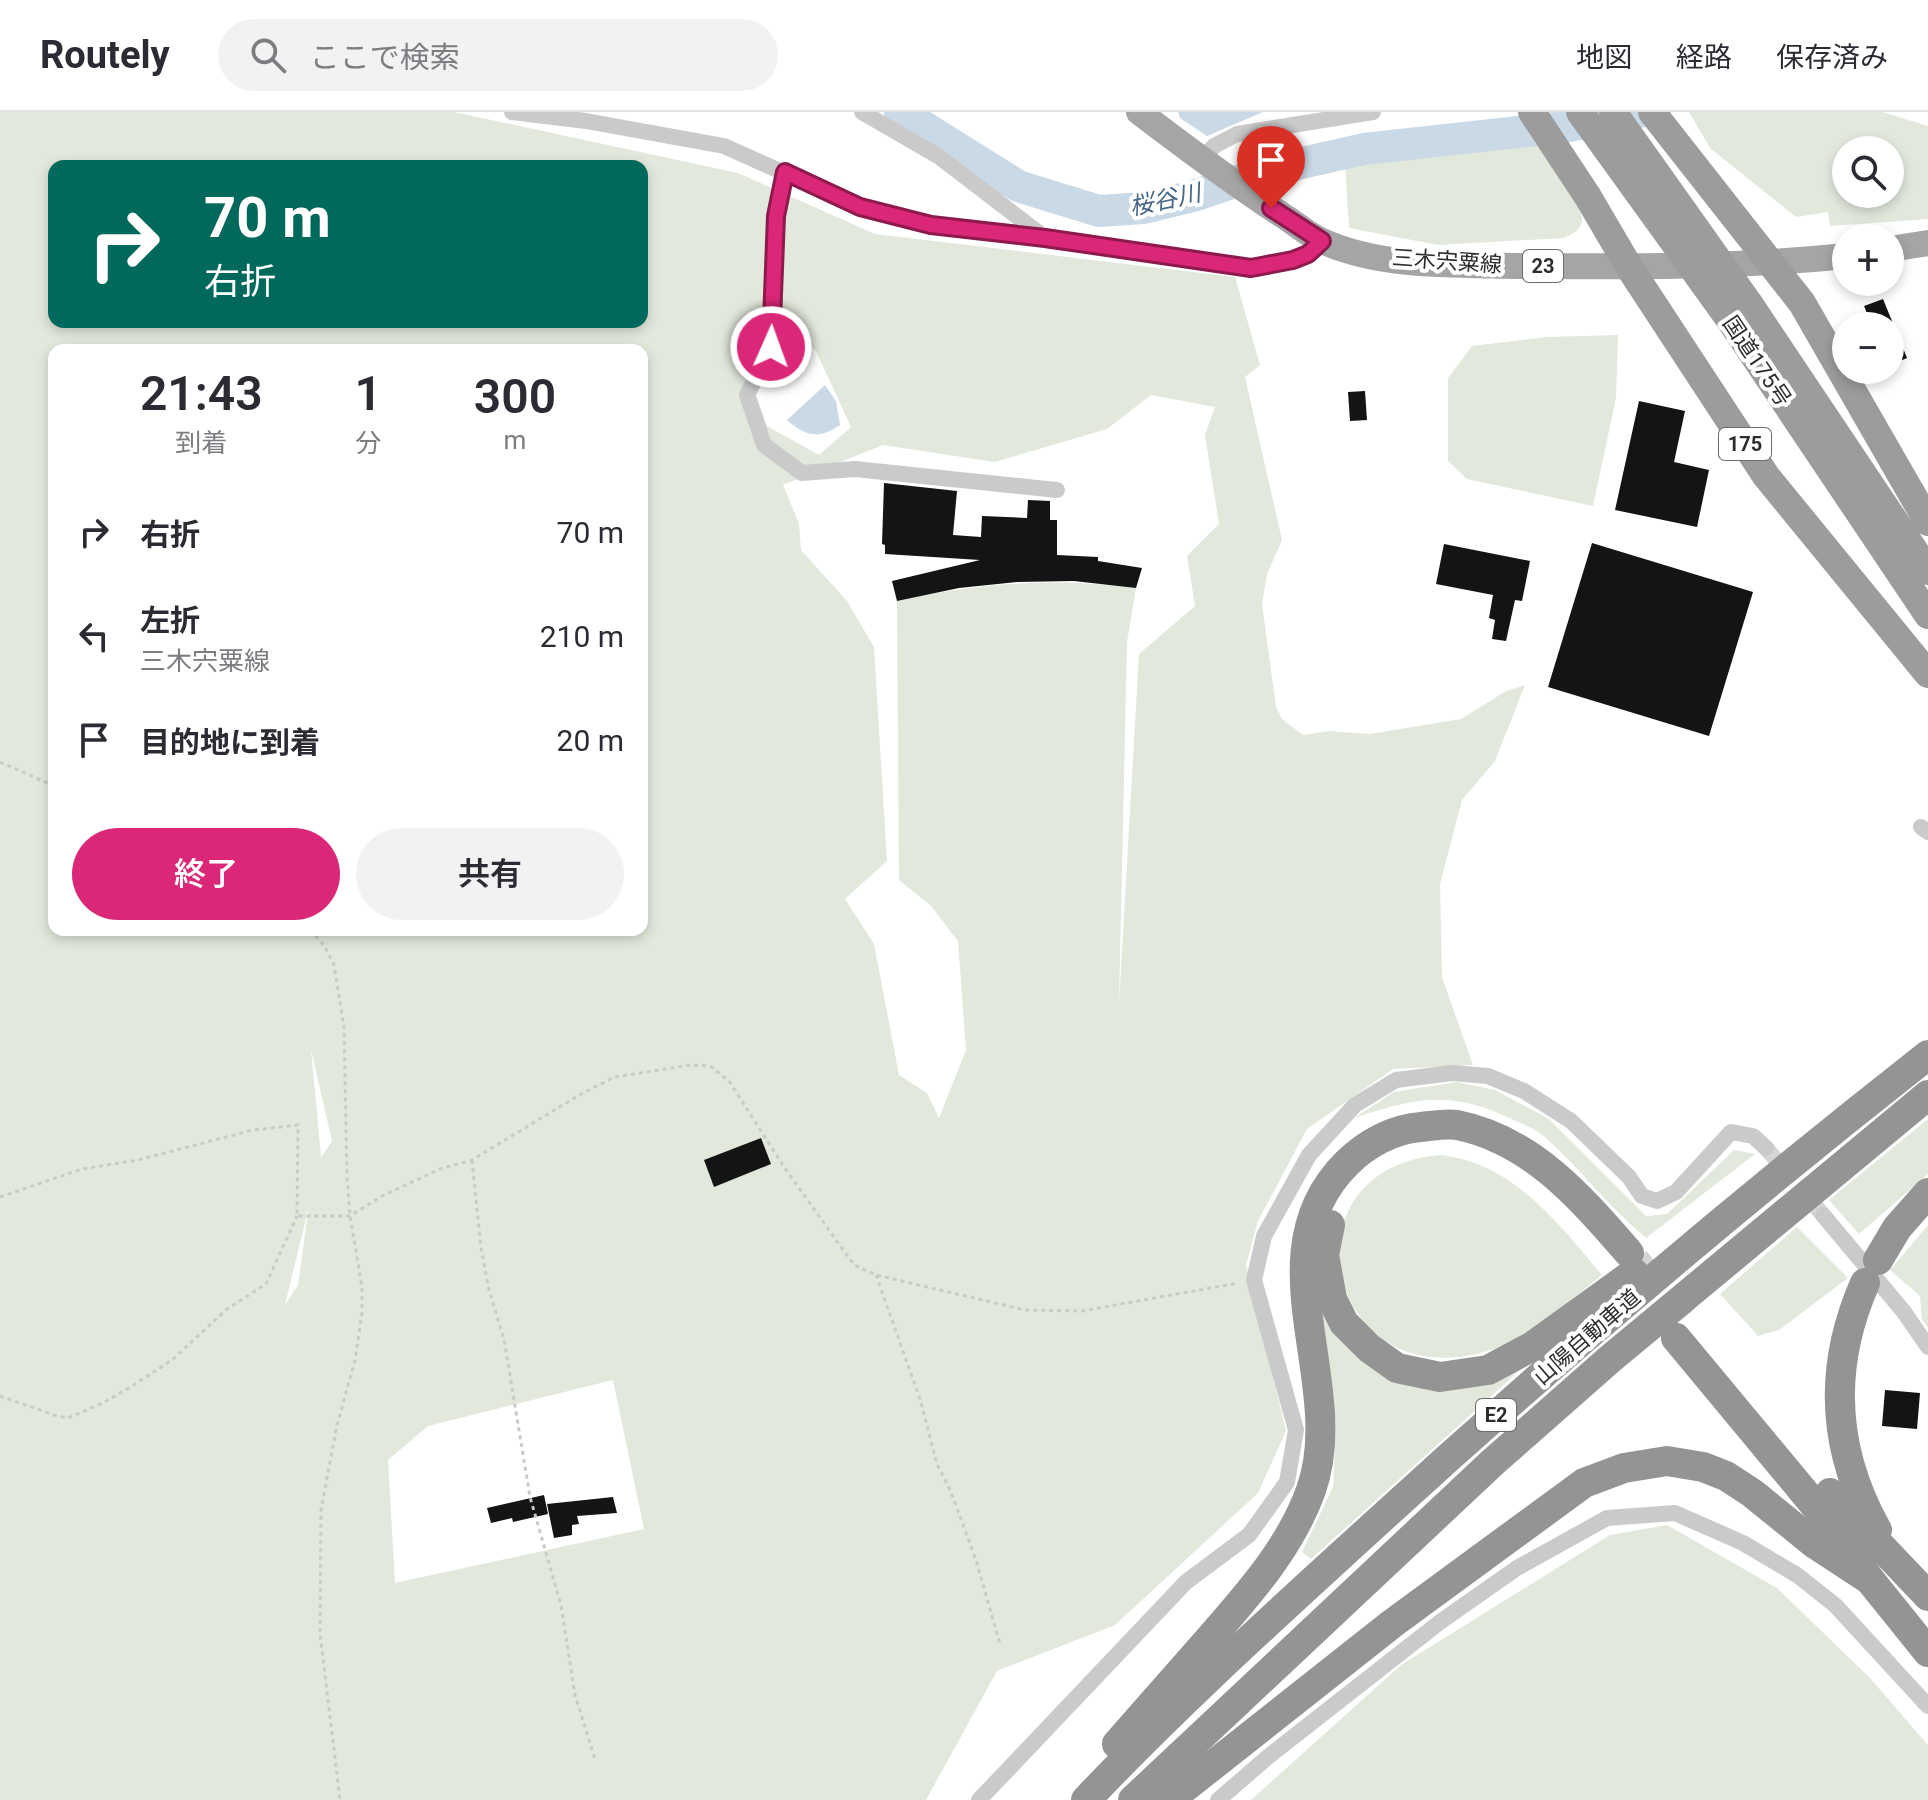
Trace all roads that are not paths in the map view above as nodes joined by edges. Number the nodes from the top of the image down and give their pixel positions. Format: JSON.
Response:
{"nodes":[{"id":1,"x":512,"y":112,"type":"edge"},
{"id":2,"x":862,"y":112,"type":"edge"},
{"id":3,"x":1139,"y":112,"type":"edge"},
{"id":4,"x":1373,"y":112,"type":"edge"},
{"id":5,"x":1532,"y":112,"type":"edge"},
{"id":6,"x":1580,"y":112,"type":"edge"},
{"id":7,"x":1613,"y":112,"type":"edge"},
{"id":8,"x":1652,"y":112,"type":"edge"},
{"id":9,"x":1208,"y":163,"type":"junction"},
{"id":10,"x":785,"y":172,"type":"junction"},
{"id":11,"x":1045,"y":238,"type":"junction"},
{"id":12,"x":1322,"y":241,"type":"junction"},
{"id":13,"x":1928,"y":243,"type":"edge"},
{"id":14,"x":1904,"y":247,"type":"edge"},
{"id":15,"x":1832,"y":258,"type":"edge"},
{"id":16,"x":1773,"y":264,"type":"junction"},
{"id":17,"x":1629,"y":267,"type":"junction"},
{"id":18,"x":1740,"y":312,"type":"junction"},
{"id":19,"x":1057,"y":490,"type":"dead end"},
{"id":20,"x":1928,"y":522,"type":"edge"},
{"id":21,"x":1928,"y":571,"type":"edge"},
{"id":22,"x":1928,"y":615,"type":"edge"},
{"id":23,"x":1928,"y":674,"type":"edge"},
{"id":24,"x":1928,"y":1055,"type":"edge"},
{"id":25,"x":1928,"y":1095,"type":"edge"},
{"id":26,"x":1766,"y":1148,"type":"tunnel mouth"},
{"id":27,"x":1928,"y":1193,"type":"edge"},
{"id":28,"x":1744,"y":1203,"type":"junction"},
{"id":29,"x":1823,"y":1215,"type":"tunnel mouth"},
{"id":30,"x":1928,"y":1347,"type":"edge"},
{"id":31,"x":1895,"y":1562,"type":"junction"},
{"id":32,"x":1870,"y":1580,"type":"junction"},
{"id":33,"x":1928,"y":1596,"type":"edge"},
{"id":34,"x":1928,"y":1652,"type":"edge"},
{"id":35,"x":1928,"y":1706,"type":"edge"},
{"id":36,"x":979,"y":1800,"type":"edge"},
{"id":37,"x":1068,"y":1800,"type":"edge"},
{"id":38,"x":1086,"y":1800,"type":"edge"},
{"id":39,"x":1133,"y":1800,"type":"edge"},
{"id":40,"x":1169,"y":1800,"type":"edge"},
{"id":41,"x":1218,"y":1800,"type":"edge"}],
"edges":[{"from":1,"to":10,"type":"street"},
{"from":2,"to":11,"type":"street"},
{"from":3,"to":9,"type":"main road","name":"三木宍粟線","number":"23"},
{"from":4,"to":9,"type":"street"},
{"from":5,"to":17,"type":"highway","number":"175"},
{"from":6,"to":18,"type":"highway","name":"国道175号","number":"175","bridge":true},
{"from":7,"to":18,"type":"highway","name":"国道175号","number":"175","bridge":true},
{"from":8,"to":16,"type":"highway"},
{"from":9,"to":12,"type":"main road","name":"三木宍粟線","number":"23"},
{"from":10,"to":11,"type":"street"},
{"from":10,"to":19,"type":"street"},
{"from":11,"to":12,"type":"street"},
{"from":12,"to":17,"type":"main road","name":"三木宍粟線","number":"23"},
{"from":13,"to":14,"type":"main road"},
{"from":15,"to":16,"type":"main road","name":"三木宍粟線","number":"23"},
{"from":16,"to":17,"type":"main road","name":"三木宍粟線","number":"23"},
{"from":16,"to":20,"type":"highway"},
{"from":17,"to":23,"type":"highway","number":"175"},
{"from":18,"to":21,"type":"highway","name":"国道175号","number":"175"},
{"from":18,"to":22,"type":"highway","name":"国道175号","number":"175"},
{"from":24,"to":28,"type":"highway","name":"山陽自動車道","number":"E2"},
{"from":25,"to":39,"type":"highway","name":"山陽自動車道","number":"E2"},
{"from":26,"to":36,"type":"street"},
{"from":27,"to":31,"type":"highway"},
{"from":28,"to":37,"type":"highway"},
{"from":28,"to":38,"type":"highway","name":"山陽自動車道","number":"E2"},
{"from":29,"to":30,"type":"street"},
{"from":31,"to":32,"type":"highway"},
{"from":31,"to":33,"type":"highway"},
{"from":32,"to":34,"type":"highway"},
{"from":32,"to":40,"type":"highway"},
{"from":35,"to":41,"type":"street"}]}
